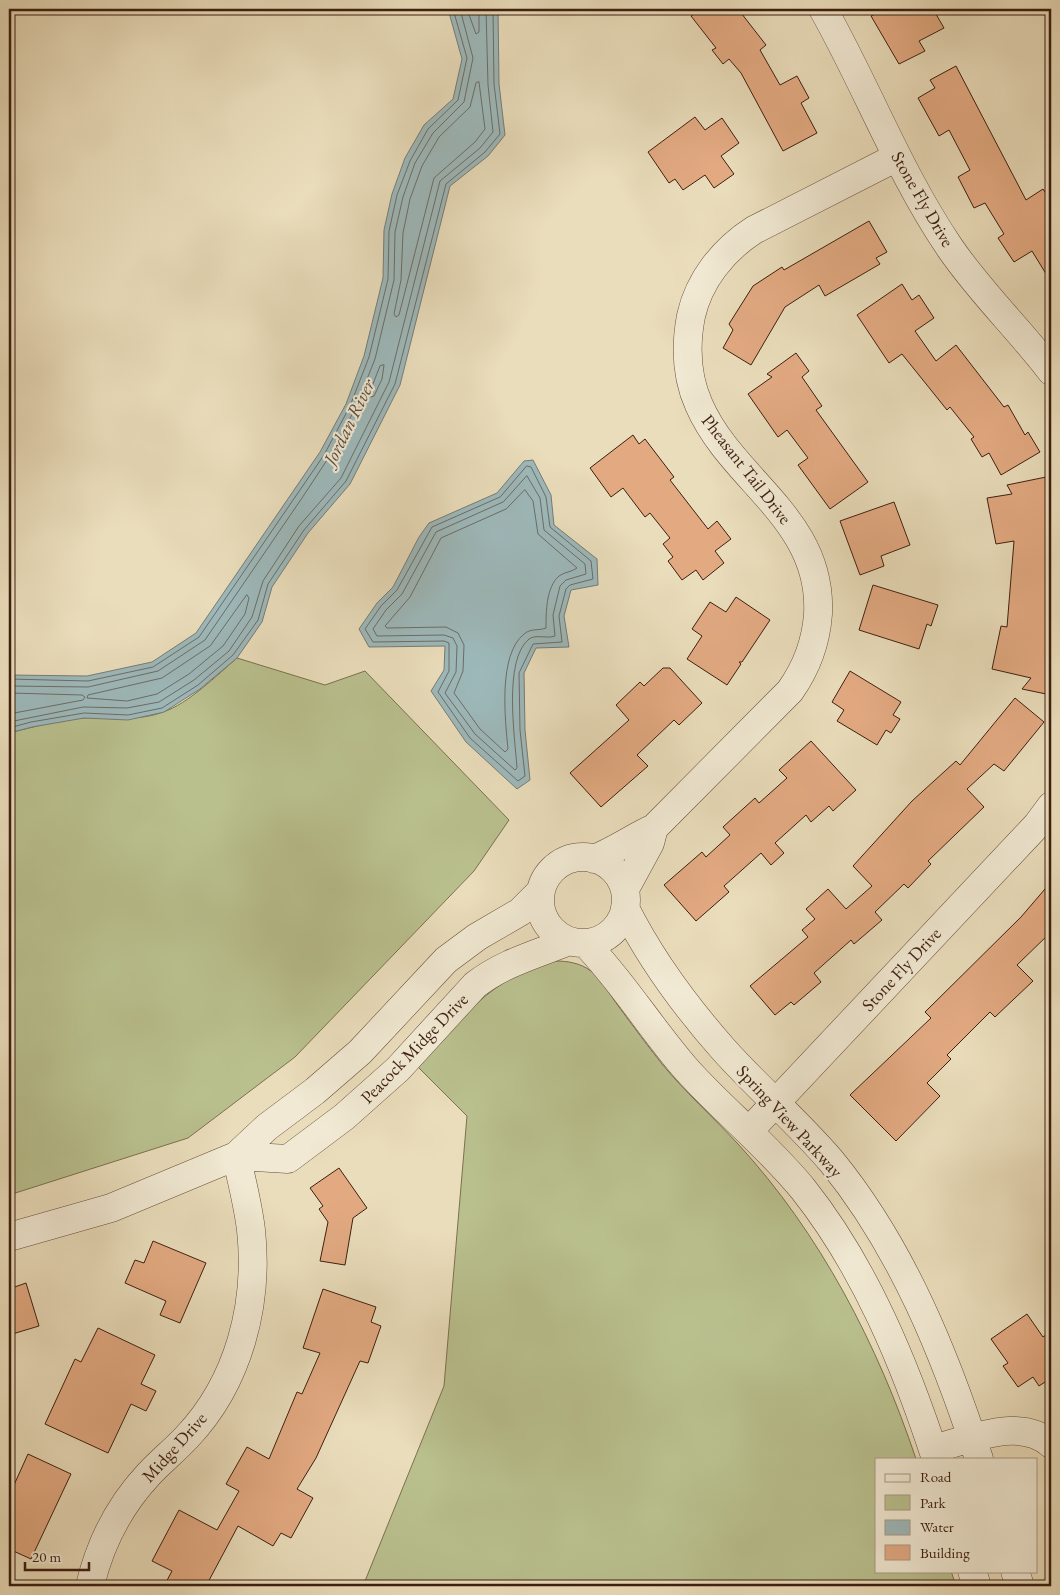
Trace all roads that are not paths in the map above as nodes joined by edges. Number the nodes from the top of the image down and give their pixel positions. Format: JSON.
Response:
{"nodes":[{"id":1,"x":823,"y":9,"type":"edge"},
{"id":2,"x":897,"y":157,"type":"junction"},
{"id":3,"x":1051,"y":371,"type":"edge"},
{"id":4,"x":1051,"y":806,"type":"edge"},
{"id":5,"x":654,"y":828,"type":"junction"},
{"id":6,"x":594,"y":859,"type":"junction"},
{"id":7,"x":541,"y":891,"type":"junction"},
{"id":8,"x":625,"y":898,"type":"junction"},
{"id":9,"x":477,"y":937,"type":"junction"},
{"id":10,"x":577,"y":942,"type":"junction"},
{"id":11,"x":499,"y":969,"type":"junction"},
{"id":12,"x":776,"y":1102,"type":"junction"},
{"id":13,"x":748,"y":1131,"type":"junction"},
{"id":14,"x":236,"y":1156,"type":"junction"},
{"id":15,"x":9,"y":1237,"type":"edge"},
{"id":16,"x":1051,"y":1444,"type":"edge"},
{"id":17,"x":976,"y":1449,"type":"edge"},
{"id":18,"x":934,"y":1454,"type":"edge"},
{"id":19,"x":972,"y":1572,"type":"edge"},
{"id":20,"x":1015,"y":1572,"type":"edge"},
{"id":21,"x":90,"y":1586,"type":"edge"},
{"id":22,"x":977,"y":1586,"type":"edge"},
{"id":23,"x":1020,"y":1586,"type":"edge"}],
"edges":[{"from":1,"to":2,"type":"street","name":"Stone Fly Drive"},
{"from":2,"to":3,"type":"street","name":"Stone Fly Drive"},
{"from":2,"to":5,"type":"street","name":"Pheasant Tail Drive"},
{"from":4,"to":12,"type":"street","name":"Stone Fly Drive"},
{"from":5,"to":6,"type":"street","name":"Pheasant Tail Drive"},
{"from":5,"to":8,"type":"street","name":"Pheasant Tail Drive"},
{"from":6,"to":7,"type":"street"},
{"from":6,"to":8,"type":"street"},
{"from":7,"to":9,"type":"street","name":"Peacock Midge Drive"},
{"from":7,"to":10,"type":"street"},
{"from":8,"to":10,"type":"street"},
{"from":8,"to":12,"type":"street","name":"Spring View Parkway"},
{"from":9,"to":11,"type":"street"},
{"from":9,"to":14,"type":"street","name":"Peacock Midge Drive"},
{"from":10,"to":11,"type":"street","name":"Peacock Midge Drive"},
{"from":10,"to":13,"type":"street","name":"Spring View Parkway"},
{"from":11,"to":14,"type":"street","name":"Peacock Midge Drive"},
{"from":12,"to":13,"type":"street","name":"Stone Fly Drive"},
{"from":12,"to":17,"type":"street","name":"Spring View Parkway"},
{"from":13,"to":18,"type":"street","name":"Spring View Parkway"},
{"from":14,"to":15,"type":"street","name":"Peacock Midge Drive"},
{"from":14,"to":21,"type":"street","name":"Midge Drive"},
{"from":16,"to":17,"type":"street"},
{"from":17,"to":18,"type":"street"},
{"from":19,"to":22,"type":"street"},
{"from":20,"to":23,"type":"street"}]}
